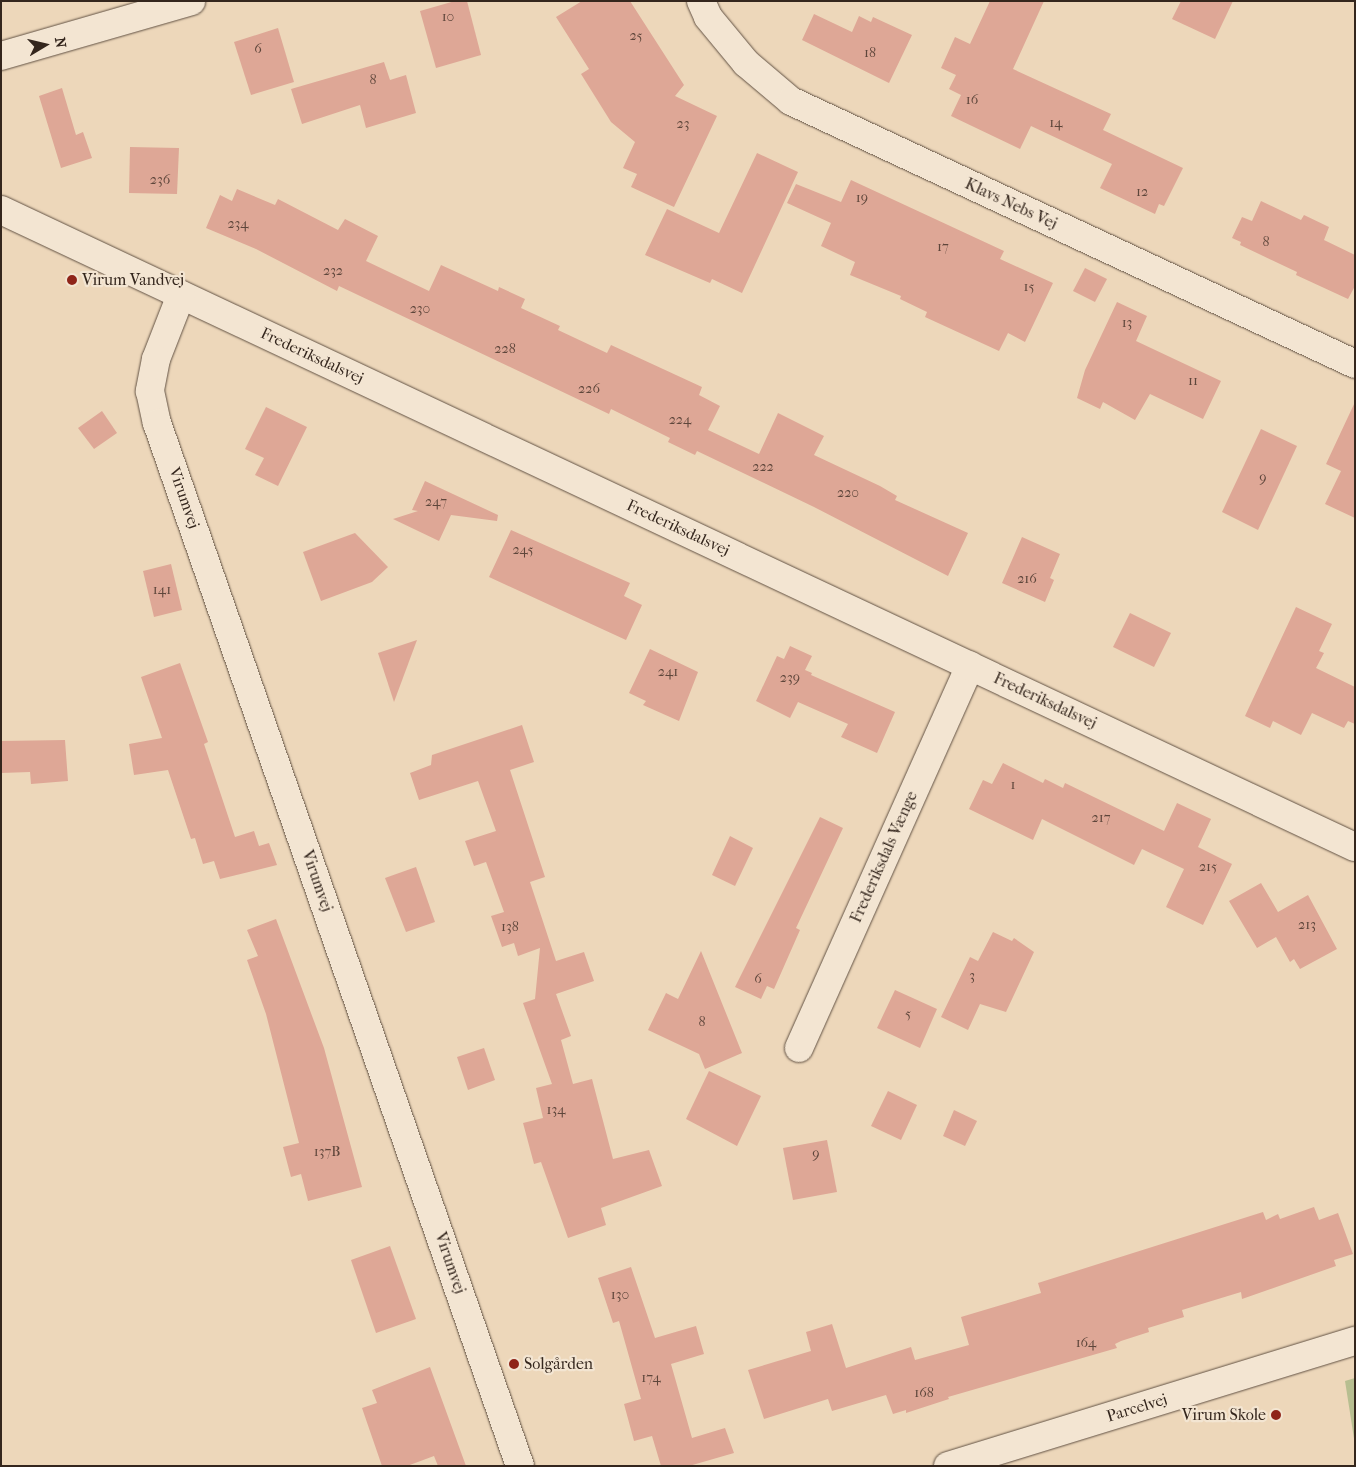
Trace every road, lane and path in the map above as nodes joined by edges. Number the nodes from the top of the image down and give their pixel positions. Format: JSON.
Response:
{"nodes":[{"id":1,"x":191,"y":1,"type":"edge"},
{"id":2,"x":701,"y":1,"type":"edge"},
{"id":3,"x":1,"y":56,"type":"edge"},
{"id":4,"x":1,"y":210,"type":"edge"},
{"id":5,"x":181,"y":295,"type":"junction"},
{"id":6,"x":1355,"y":364,"type":"edge"},
{"id":7,"x":970,"y":666,"type":"junction"},
{"id":8,"x":1355,"y":847,"type":"edge"},
{"id":9,"x":799,"y":1048,"type":"dead end"},
{"id":10,"x":1355,"y":1341,"type":"edge"},
{"id":11,"x":520,"y":1466,"type":"edge"},
{"id":12,"x":948,"y":1466,"type":"edge"}],
"edges":[{"from":1,"to":3,"type":"street"},
{"from":2,"to":6,"type":"street","name":"Klavs Nebs Vej"},
{"from":4,"to":5,"type":"street","name":"Frederiksdalsvej"},
{"from":5,"to":7,"type":"street","name":"Frederiksdalsvej"},
{"from":5,"to":11,"type":"street","name":"Virumvej"},
{"from":7,"to":8,"type":"street","name":"Frederiksdalsvej"},
{"from":7,"to":9,"type":"street","name":"Frederiksdals Vænge"},
{"from":10,"to":12,"type":"street","name":"Parcelvej"}]}
